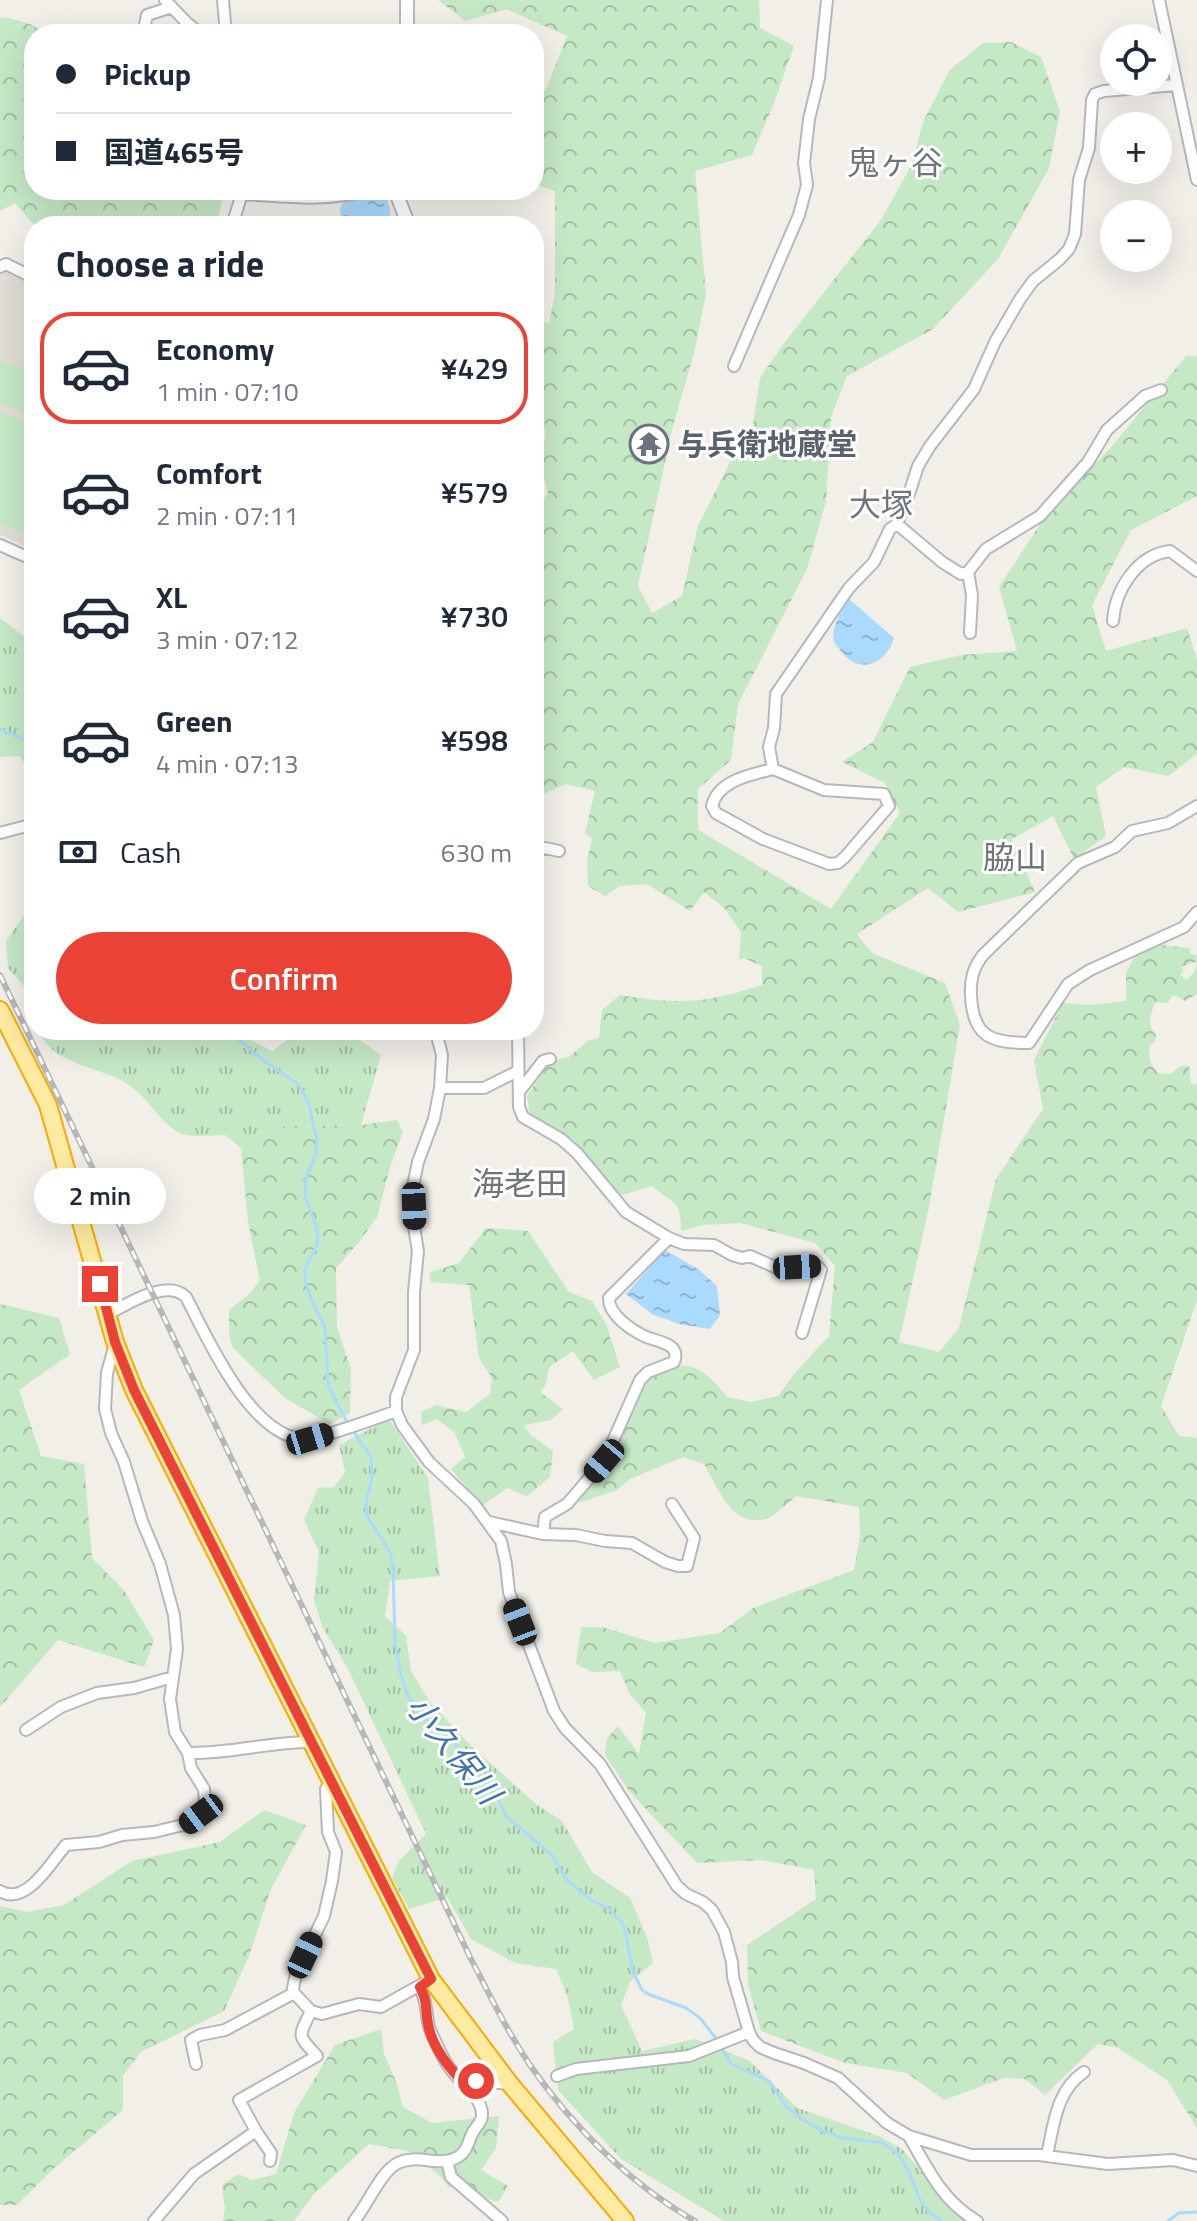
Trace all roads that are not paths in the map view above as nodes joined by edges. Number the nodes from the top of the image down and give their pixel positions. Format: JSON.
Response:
{"nodes":[{"id":1,"x":223,"y":0,"type":"edge"},
{"id":2,"x":827,"y":0,"type":"edge"},
{"id":3,"x":1159,"y":0,"type":"edge"},
{"id":4,"x":169,"y":3,"type":"edge"},
{"id":5,"x":409,"y":3,"type":"edge"},
{"id":6,"x":145,"y":24,"type":"edge"},
{"id":7,"x":188,"y":24,"type":"edge"},
{"id":8,"x":225,"y":24,"type":"edge"},
{"id":9,"x":408,"y":24,"type":"edge"},
{"id":10,"x":1177,"y":85,"type":"junction"},
{"id":11,"x":1197,"y":180,"type":"edge"},
{"id":12,"x":0,"y":267,"type":"edge"},
{"id":13,"x":24,"y":273,"type":"edge"},
{"id":14,"x":734,"y":366,"type":"dead end"},
{"id":15,"x":1161,"y":390,"type":"dead end"},
{"id":16,"x":897,"y":524,"type":"junction"},
{"id":17,"x":0,"y":545,"type":"edge"},
{"id":18,"x":24,"y":556,"type":"edge"},
{"id":19,"x":1197,"y":571,"type":"edge"},
{"id":20,"x":968,"y":572,"type":"junction"},
{"id":21,"x":1113,"y":621,"type":"dead end"},
{"id":22,"x":970,"y":633,"type":"dead end"},
{"id":23,"x":773,"y":769,"type":"junction"},
{"id":24,"x":1197,"y":806,"type":"edge"},
{"id":25,"x":24,"y":827,"type":"edge"},
{"id":26,"x":0,"y":833,"type":"edge"},
{"id":27,"x":544,"y":848,"type":"edge"},
{"id":28,"x":559,"y":851,"type":"dead end"},
{"id":29,"x":1197,"y":912,"type":"edge"},
{"id":30,"x":0,"y":1010,"type":"edge"},
{"id":31,"x":438,"y":1040,"type":"edge"},
{"id":32,"x":518,"y":1040,"type":"edge"},
{"id":33,"x":550,"y":1059,"type":"dead end"},
{"id":34,"x":518,"y":1071,"type":"junction"},
{"id":35,"x":440,"y":1088,"type":"junction"},
{"id":36,"x":519,"y":1092,"type":"junction"},
{"id":37,"x":669,"y":1238,"type":"junction"},
{"id":38,"x":108,"y":1314,"type":"junction"},
{"id":39,"x":802,"y":1333,"type":"dead end"},
{"id":40,"x":115,"y":1342,"type":"junction"},
{"id":41,"x":396,"y":1411,"type":"junction"},
{"id":42,"x":672,"y":1504,"type":"dead end"},
{"id":43,"x":489,"y":1522,"type":"junction"},
{"id":44,"x":543,"y":1534,"type":"junction"},
{"id":45,"x":173,"y":1677,"type":"junction"},
{"id":46,"x":26,"y":1730,"type":"dead end"},
{"id":47,"x":310,"y":1742,"type":"junction"},
{"id":48,"x":188,"y":1753,"type":"junction"},
{"id":49,"x":331,"y":1781,"type":"junction"},
{"id":50,"x":0,"y":1891,"type":"edge"},
{"id":51,"x":426,"y":1983,"type":"junction"},
{"id":52,"x":294,"y":1993,"type":"junction"},
{"id":53,"x":311,"y":2011,"type":"junction"},
{"id":54,"x":749,"y":2032,"type":"junction"},
{"id":55,"x":196,"y":2064,"type":"dead end"},
{"id":56,"x":1084,"y":2072,"type":"dead end"},
{"id":57,"x":557,"y":2076,"type":"dead end"},
{"id":58,"x":464,"y":2083,"type":"junction"},
{"id":59,"x":510,"y":2084,"type":"junction"},
{"id":60,"x":256,"y":2131,"type":"junction"},
{"id":61,"x":909,"y":2136,"type":"junction"},
{"id":62,"x":1047,"y":2155,"type":"junction"},
{"id":63,"x":270,"y":2161,"type":"dead end"},
{"id":64,"x":447,"y":2161,"type":"junction"},
{"id":65,"x":1197,"y":2166,"type":"edge"},
{"id":66,"x":154,"y":2221,"type":"edge"},
{"id":67,"x":354,"y":2221,"type":"edge"},
{"id":68,"x":502,"y":2221,"type":"edge"},
{"id":69,"x":625,"y":2221,"type":"edge"},
{"id":70,"x":977,"y":2221,"type":"edge"}],
"edges":[{"from":1,"to":8,"type":"street"},
{"from":2,"to":14,"type":"street"},
{"from":3,"to":10,"type":"street"},
{"from":4,"to":6,"type":"street"},
{"from":4,"to":7,"type":"street"},
{"from":5,"to":9,"type":"street"},
{"from":10,"to":11,"type":"street"},
{"from":10,"to":16,"type":"street"},
{"from":12,"to":13,"type":"street"},
{"from":15,"to":20,"type":"street"},
{"from":16,"to":20,"type":"street"},
{"from":16,"to":23,"type":"street"},
{"from":17,"to":18,"type":"street"},
{"from":19,"to":21,"type":"street"},
{"from":20,"to":22,"type":"street"},
{"from":23,"to":23,"type":"street"},
{"from":24,"to":29,"type":"street"},
{"from":25,"to":26,"type":"street"},
{"from":27,"to":28,"type":"street"},
{"from":30,"to":38,"type":"highway"},
{"from":31,"to":35,"type":"street"},
{"from":32,"to":34,"type":"street"},
{"from":33,"to":36,"type":"street"},
{"from":34,"to":35,"type":"street"},
{"from":34,"to":36,"type":"street"},
{"from":35,"to":41,"type":"street"},
{"from":36,"to":37,"type":"street"},
{"from":37,"to":39,"type":"street"},
{"from":37,"to":44,"type":"street"},
{"from":38,"to":40,"type":"highway"},
{"from":38,"to":41,"type":"street"},
{"from":40,"to":45,"type":"street"},
{"from":40,"to":47,"type":"highway"},
{"from":41,"to":43,"type":"street"},
{"from":42,"to":44,"type":"street"},
{"from":43,"to":44,"type":"street"},
{"from":43,"to":54,"type":"street"},
{"from":45,"to":46,"type":"street"},
{"from":45,"to":48,"type":"street"},
{"from":47,"to":48,"type":"street"},
{"from":47,"to":49,"type":"highway"},
{"from":48,"to":50,"type":"street"},
{"from":49,"to":51,"type":"highway"},
{"from":49,"to":52,"type":"street"},
{"from":51,"to":53,"type":"street"},
{"from":51,"to":58,"type":"street"},
{"from":51,"to":59,"type":"highway"},
{"from":52,"to":53,"type":"street"},
{"from":52,"to":55,"type":"street"},
{"from":53,"to":60,"type":"street"},
{"from":54,"to":57,"type":"street"},
{"from":54,"to":61,"type":"street"},
{"from":56,"to":62,"type":"street"},
{"from":58,"to":59,"type":"street"},
{"from":58,"to":64,"type":"street"},
{"from":59,"to":69,"type":"highway"},
{"from":60,"to":63,"type":"street"},
{"from":60,"to":66,"type":"street"},
{"from":61,"to":62,"type":"street"},
{"from":61,"to":70,"type":"street"},
{"from":62,"to":65,"type":"street"},
{"from":64,"to":67,"type":"street"},
{"from":64,"to":68,"type":"street"}]}
